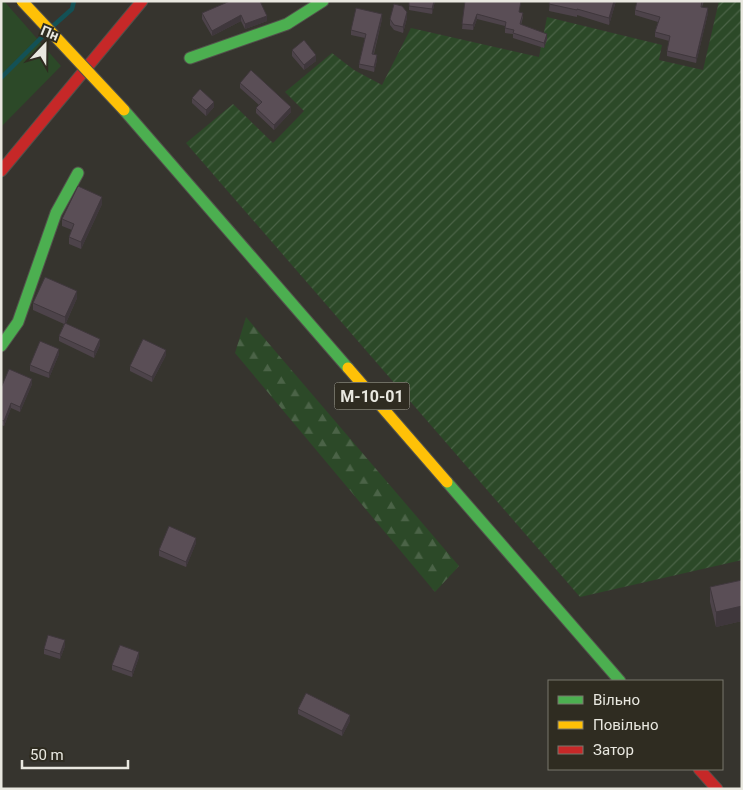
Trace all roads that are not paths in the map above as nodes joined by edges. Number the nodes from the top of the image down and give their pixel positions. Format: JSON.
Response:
{"nodes":[{"id":1,"x":22,"y":1,"type":"edge"},
{"id":2,"x":142,"y":1,"type":"edge"},
{"id":3,"x":324,"y":1,"type":"edge"},
{"id":4,"x":190,"y":58,"type":"dead end"},
{"id":5,"x":1,"y":170,"type":"edge"},
{"id":6,"x":78,"y":173,"type":"dead end"},
{"id":7,"x":1,"y":346,"type":"edge"},
{"id":8,"x":619,"y":680,"type":"edge"},
{"id":9,"x":700,"y":770,"type":"edge"},
{"id":10,"x":717,"y":789,"type":"edge"}],
"edges":[{"from":1,"to":8,"type":"main road","number":"М-10-01","bridge":true},
{"from":2,"to":5,"type":"main road"},
{"from":3,"to":4,"type":"main road"},
{"from":6,"to":7,"type":"main road"},
{"from":9,"to":10,"type":"main road"}]}
